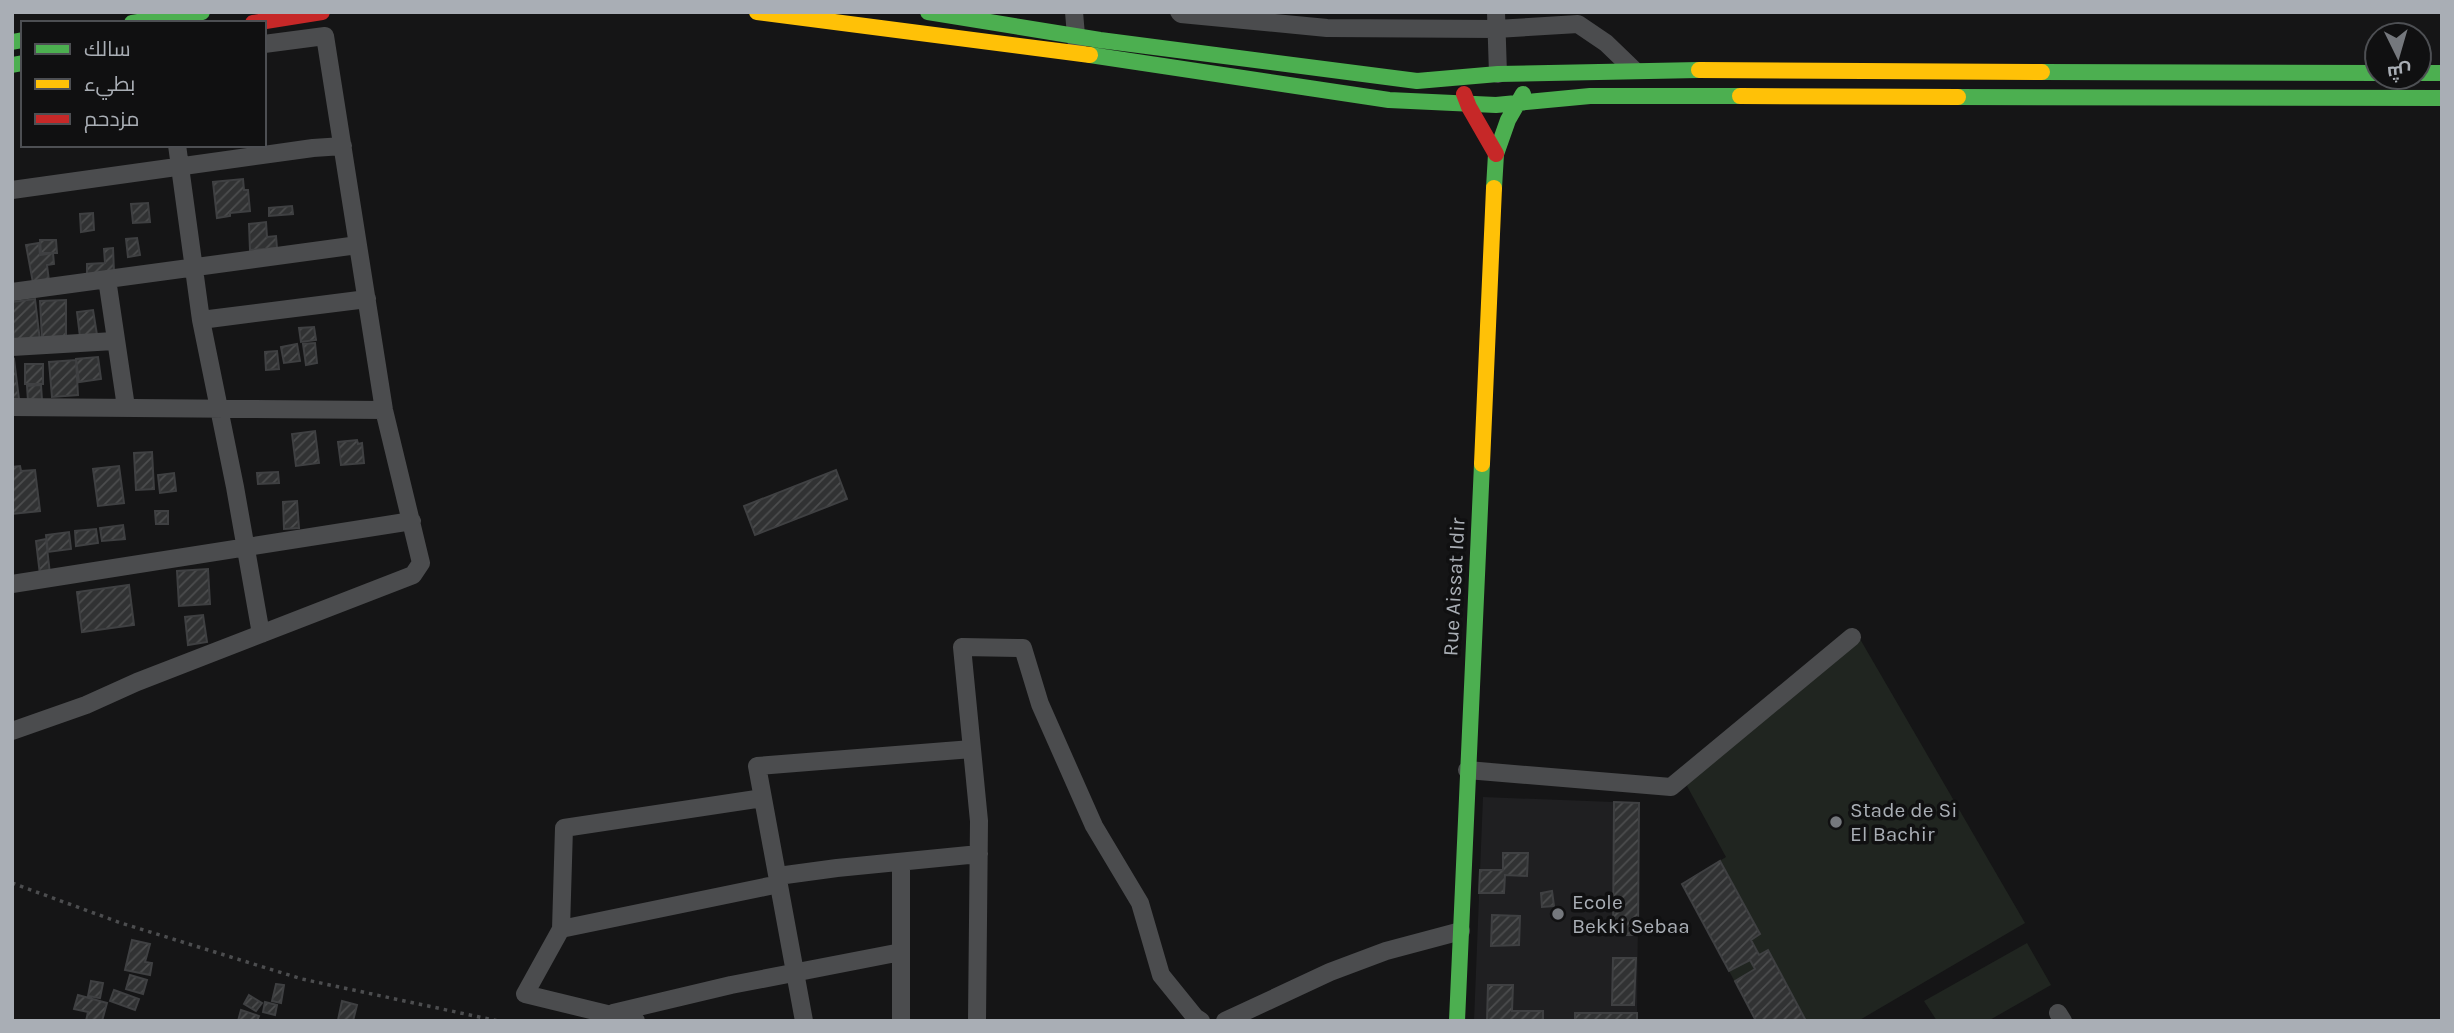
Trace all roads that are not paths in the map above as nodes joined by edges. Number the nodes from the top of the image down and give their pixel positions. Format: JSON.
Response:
{"nodes":[{"id":1,"x":202,"y":12,"type":"edge"},
{"id":2,"x":322,"y":12,"type":"edge"},
{"id":3,"x":757,"y":12,"type":"edge"},
{"id":4,"x":929,"y":12,"type":"edge"},
{"id":5,"x":1074,"y":12,"type":"edge"},
{"id":6,"x":1179,"y":12,"type":"edge"},
{"id":7,"x":143,"y":20,"type":"edge"},
{"id":8,"x":1336,"y":20,"type":"edge"},
{"id":9,"x":266,"y":21,"type":"edge"},
{"id":10,"x":1496,"y":21,"type":"edge"},
{"id":11,"x":266,"y":44,"type":"edge"},
{"id":12,"x":1077,"y":45,"type":"junction"},
{"id":13,"x":1634,"y":70,"type":"junction"},
{"id":14,"x":1517,"y":73,"type":"junction"},
{"id":15,"x":2363,"y":73,"type":"edge"},
{"id":16,"x":1498,"y":74,"type":"junction"},
{"id":17,"x":1468,"y":77,"type":"junction"},
{"id":18,"x":2442,"y":98,"type":"edge"},
{"id":19,"x":1520,"y":103,"type":"junction"},
{"id":20,"x":1466,"y":105,"type":"junction"},
{"id":21,"x":343,"y":146,"type":"junction"},
{"id":22,"x":177,"y":147,"type":"edge"},
{"id":23,"x":1496,"y":154,"type":"junction"},
{"id":24,"x":180,"y":166,"type":"junction"},
{"id":25,"x":12,"y":190,"type":"edge"},
{"id":26,"x":358,"y":245,"type":"junction"},
{"id":27,"x":193,"y":267,"type":"junction"},
{"id":28,"x":107,"y":279,"type":"junction"},
{"id":29,"x":12,"y":292,"type":"edge"},
{"id":30,"x":367,"y":299,"type":"junction"},
{"id":31,"x":201,"y":320,"type":"junction"},
{"id":32,"x":114,"y":341,"type":"junction"},
{"id":33,"x":12,"y":346,"type":"edge"},
{"id":34,"x":12,"y":407,"type":"edge"},
{"id":35,"x":125,"y":407,"type":"junction"},
{"id":36,"x":218,"y":409,"type":"junction"},
{"id":37,"x":384,"y":410,"type":"junction"},
{"id":38,"x":412,"y":521,"type":"junction"},
{"id":39,"x":246,"y":547,"type":"junction"},
{"id":40,"x":12,"y":584,"type":"edge"},
{"id":41,"x":261,"y":634,"type":"junction"},
{"id":42,"x":1852,"y":637,"type":"dead end"},
{"id":43,"x":12,"y":731,"type":"edge"},
{"id":44,"x":972,"y":748,"type":"junction"},
{"id":45,"x":1466,"y":770,"type":"junction"},
{"id":46,"x":763,"y":798,"type":"junction"},
{"id":47,"x":979,"y":854,"type":"junction"},
{"id":48,"x":901,"y":862,"type":"junction"},
{"id":49,"x":778,"y":880,"type":"junction"},
{"id":50,"x":561,"y":929,"type":"junction"},
{"id":51,"x":1461,"y":931,"type":"junction"},
{"id":52,"x":901,"y":952,"type":"junction"},
{"id":53,"x":795,"y":972,"type":"junction"},
{"id":54,"x":606,"y":1014,"type":"junction"},
{"id":55,"x":636,"y":1021,"type":"edge"},
{"id":56,"x":804,"y":1021,"type":"edge"},
{"id":57,"x":901,"y":1021,"type":"edge"},
{"id":58,"x":977,"y":1021,"type":"edge"},
{"id":59,"x":1201,"y":1021,"type":"edge"},
{"id":60,"x":1225,"y":1021,"type":"edge"},
{"id":61,"x":1457,"y":1021,"type":"edge"}],
"edges":[{"from":1,"to":7,"type":"main road"},
{"from":2,"to":9,"type":"main road"},
{"from":3,"to":12,"type":"main road"},
{"from":4,"to":12,"type":"main road"},
{"from":5,"to":12,"type":"street"},
{"from":6,"to":8,"type":"street"},
{"from":8,"to":10,"type":"street"},
{"from":10,"to":13,"type":"street"},
{"from":10,"to":16,"type":"street"},
{"from":11,"to":21,"type":"street"},
{"from":12,"to":17,"type":"main road"},
{"from":12,"to":20,"type":"main road"},
{"from":13,"to":14,"type":"main road"},
{"from":13,"to":15,"type":"main road"},
{"from":14,"to":16,"type":"main road"},
{"from":14,"to":19,"type":"main road"},
{"from":16,"to":17,"type":"main road"},
{"from":17,"to":20,"type":"main road"},
{"from":18,"to":19,"type":"main road"},
{"from":19,"to":20,"type":"main road"},
{"from":19,"to":23,"type":"main road","name":"Rue Aissat Idir"},
{"from":20,"to":23,"type":"main road"},
{"from":21,"to":24,"type":"street"},
{"from":21,"to":26,"type":"street"},
{"from":22,"to":24,"type":"street"},
{"from":23,"to":45,"type":"main road","name":"Rue Aissat Idir"},
{"from":24,"to":25,"type":"street"},
{"from":24,"to":27,"type":"street"},
{"from":26,"to":27,"type":"street"},
{"from":26,"to":30,"type":"street"},
{"from":27,"to":28,"type":"street"},
{"from":27,"to":31,"type":"street"},
{"from":28,"to":29,"type":"street"},
{"from":28,"to":32,"type":"street"},
{"from":30,"to":31,"type":"street"},
{"from":30,"to":37,"type":"street"},
{"from":31,"to":36,"type":"street"},
{"from":32,"to":33,"type":"street"},
{"from":32,"to":35,"type":"street"},
{"from":34,"to":35,"type":"street"},
{"from":35,"to":36,"type":"street"},
{"from":36,"to":37,"type":"street"},
{"from":36,"to":39,"type":"street"},
{"from":37,"to":38,"type":"street"},
{"from":38,"to":39,"type":"street"},
{"from":38,"to":41,"type":"street"},
{"from":39,"to":40,"type":"street"},
{"from":39,"to":41,"type":"street"},
{"from":41,"to":43,"type":"street"},
{"from":42,"to":45,"type":"street"},
{"from":44,"to":46,"type":"street"},
{"from":44,"to":47,"type":"street"},
{"from":44,"to":59,"type":"street"},
{"from":45,"to":51,"type":"main road","name":"Rue Aissat Idir"},
{"from":46,"to":49,"type":"street"},
{"from":46,"to":50,"type":"street"},
{"from":47,"to":48,"type":"street"},
{"from":47,"to":58,"type":"street"},
{"from":48,"to":49,"type":"street"},
{"from":48,"to":52,"type":"street"},
{"from":49,"to":50,"type":"street"},
{"from":49,"to":53,"type":"street"},
{"from":50,"to":54,"type":"street"},
{"from":51,"to":60,"type":"street"},
{"from":51,"to":61,"type":"main road","name":"Rue Aissat Idir"},
{"from":52,"to":53,"type":"street"},
{"from":52,"to":57,"type":"street"},
{"from":53,"to":54,"type":"street"},
{"from":53,"to":56,"type":"street"},
{"from":54,"to":55,"type":"street"}]}
